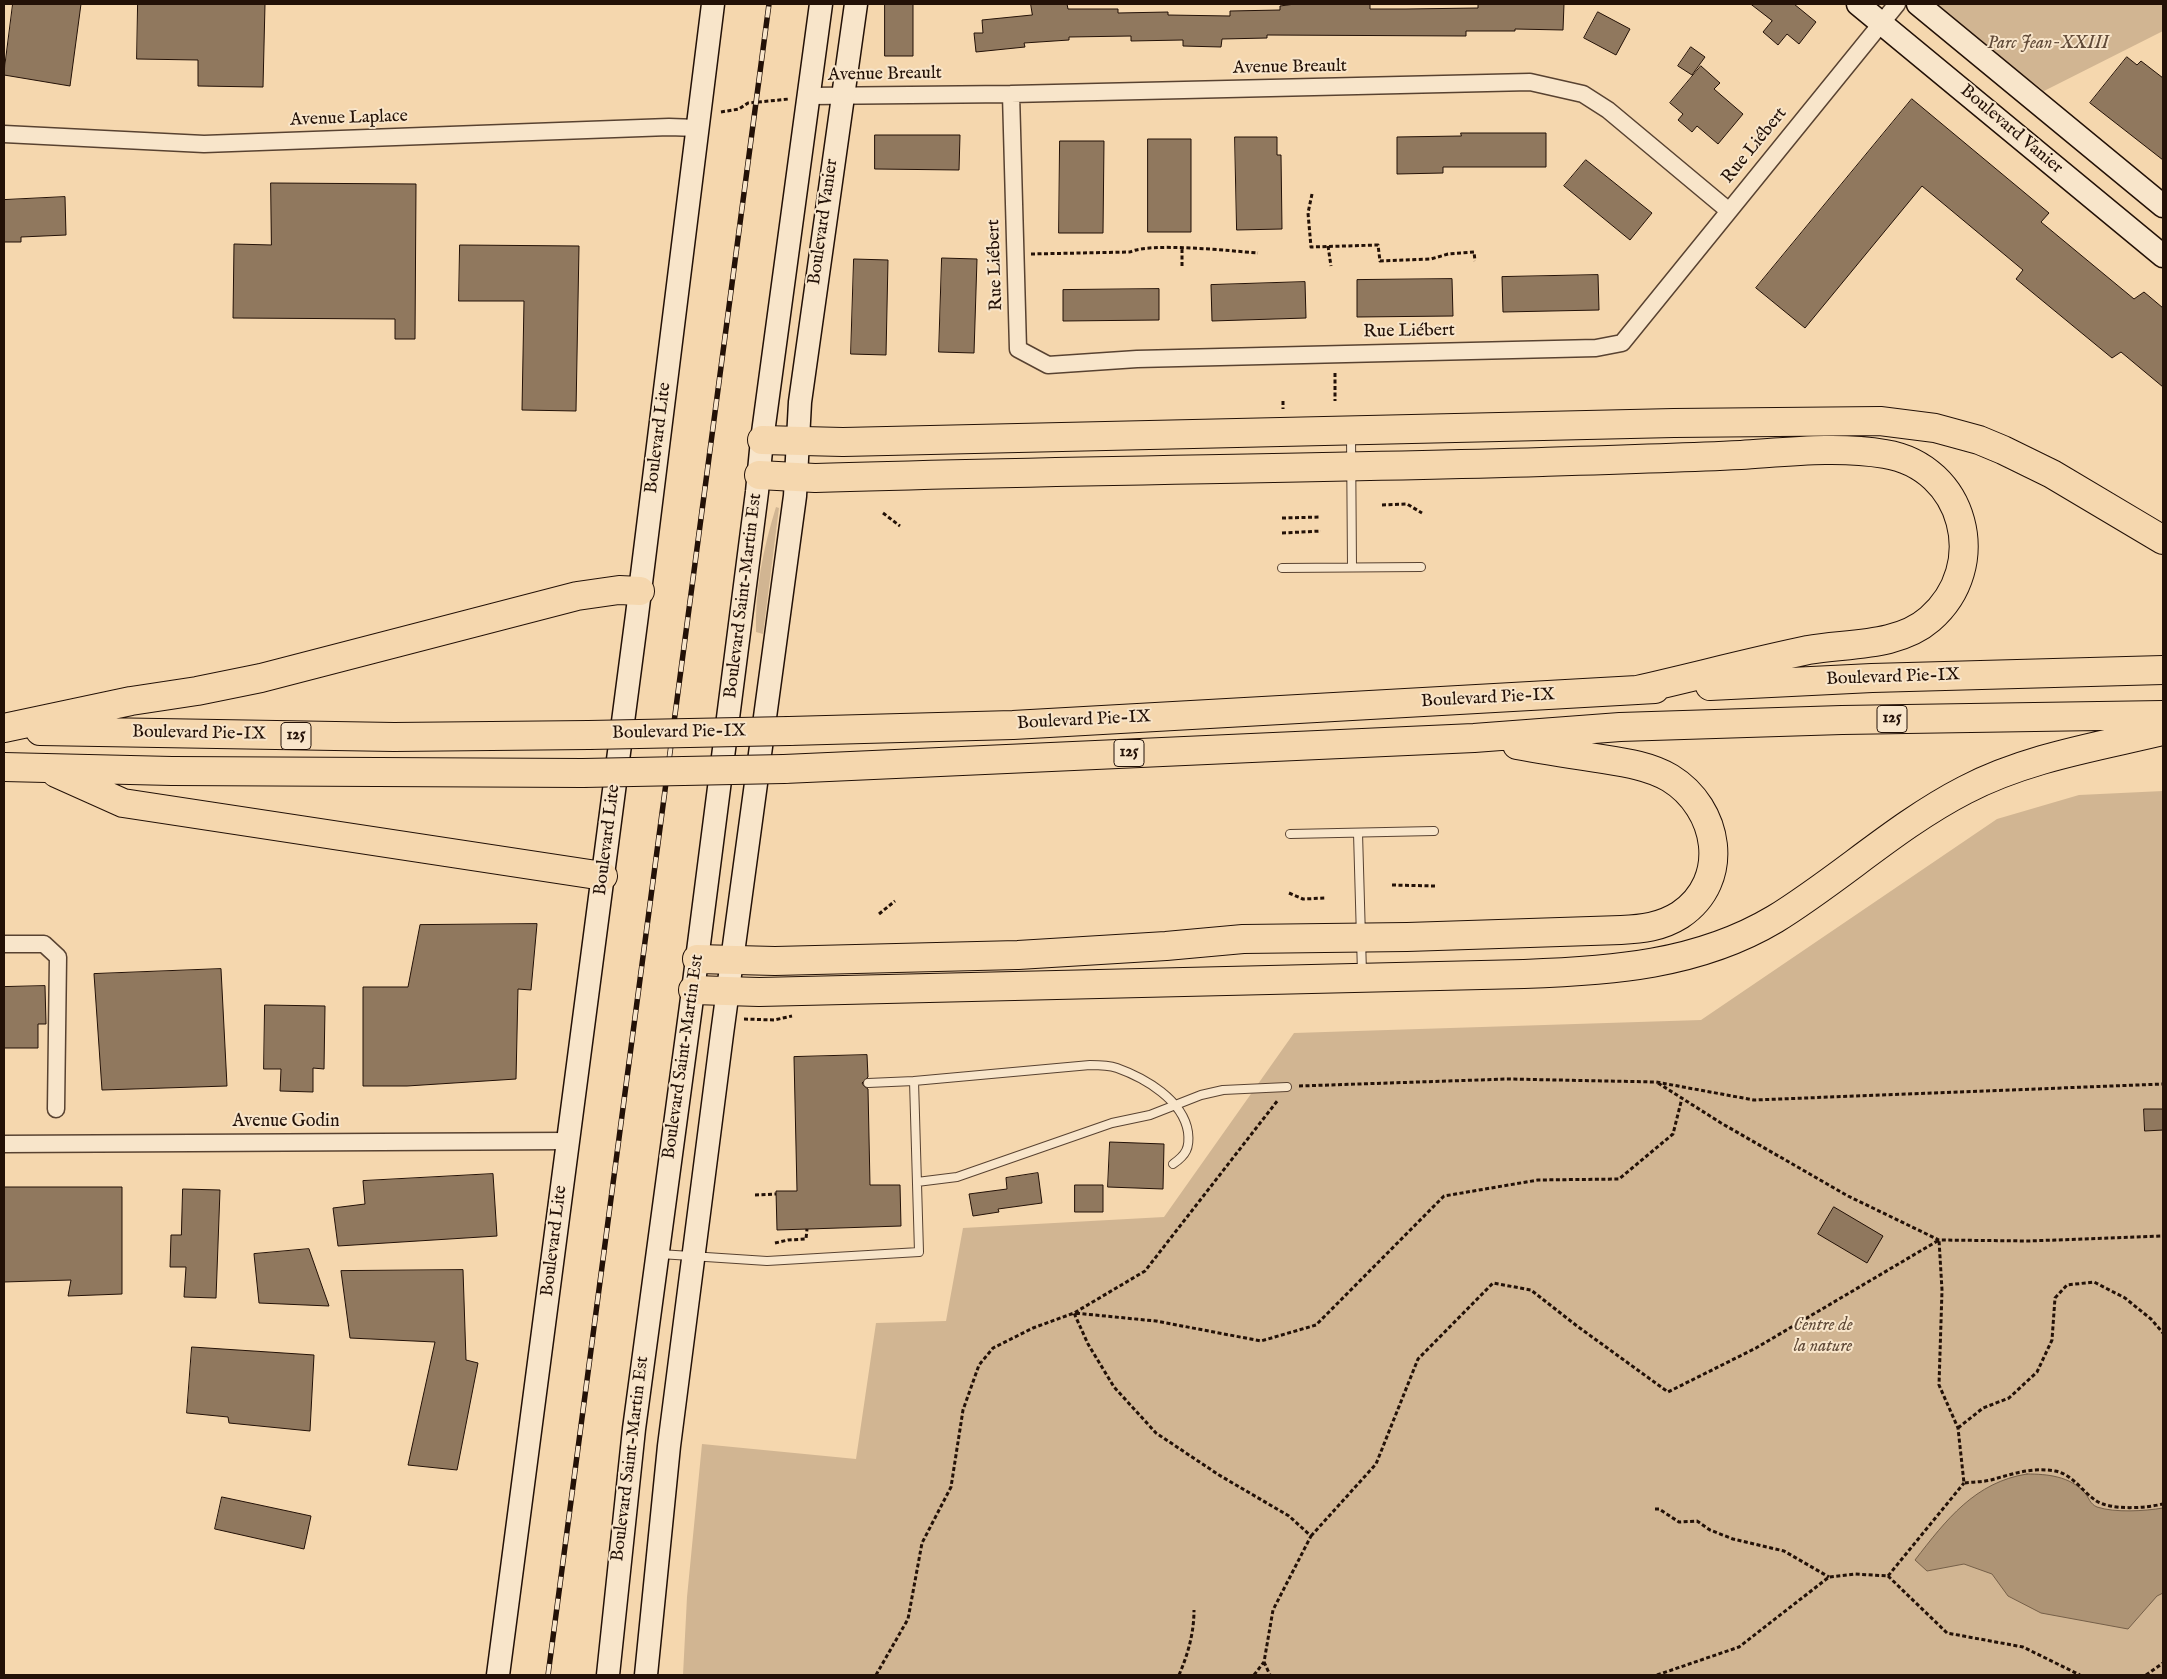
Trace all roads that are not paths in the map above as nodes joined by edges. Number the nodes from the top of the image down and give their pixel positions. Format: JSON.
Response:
{"nodes":[{"id":1,"x":713,"y":4,"type":"edge"},
{"id":2,"x":821,"y":4,"type":"edge"},
{"id":3,"x":856,"y":4,"type":"edge"},
{"id":4,"x":1858,"y":4,"type":"edge"},
{"id":5,"x":1897,"y":4,"type":"edge"},
{"id":6,"x":1918,"y":4,"type":"edge"},
{"id":7,"x":1881,"y":22,"type":"junction"},
{"id":8,"x":1011,"y":94,"type":"junction"},
{"id":9,"x":842,"y":96,"type":"junction"},
{"id":10,"x":799,"y":97,"type":"junction"},
{"id":11,"x":697,"y":128,"type":"junction"},
{"id":12,"x":4,"y":134,"type":"edge"},
{"id":13,"x":2163,"y":206,"type":"edge"},
{"id":14,"x":1729,"y":211,"type":"junction"},
{"id":15,"x":2163,"y":256,"type":"edge"},
{"id":16,"x":1351,"y":432,"type":"junction"},
{"id":17,"x":762,"y":440,"type":"junction"},
{"id":18,"x":798,"y":442,"type":"junction"},
{"id":19,"x":1351,"y":466,"type":"junction"},
{"id":20,"x":759,"y":475,"type":"junction"},
{"id":21,"x":796,"y":478,"type":"junction"},
{"id":22,"x":2163,"y":540,"type":"edge"},
{"id":23,"x":1352,"y":567,"type":"junction"},
{"id":24,"x":1421,"y":567,"type":"dead end"},
{"id":25,"x":1282,"y":568,"type":"dead end"},
{"id":26,"x":640,"y":591,"type":"junction"},
{"id":27,"x":2163,"y":670,"type":"edge"},
{"id":28,"x":1637,"y":690,"type":"junction"},
{"id":29,"x":2163,"y":715,"type":"edge"},
{"id":30,"x":4,"y":729,"type":"edge"},
{"id":31,"x":2163,"y":731,"type":"edge"},
{"id":32,"x":1474,"y":738,"type":"junction"},
{"id":33,"x":4,"y":767,"type":"edge"},
{"id":34,"x":44,"y":768,"type":"junction"},
{"id":35,"x":1434,"y":831,"type":"dead end"},
{"id":36,"x":1358,"y":833,"type":"junction"},
{"id":37,"x":1290,"y":834,"type":"dead end"},
{"id":38,"x":604,"y":876,"type":"junction"},
{"id":39,"x":1361,"y":938,"type":"junction"},
{"id":40,"x":4,"y":944,"type":"edge"},
{"id":41,"x":697,"y":959,"type":"junction"},
{"id":42,"x":732,"y":960,"type":"junction"},
{"id":43,"x":1362,"y":978,"type":"junction"},
{"id":44,"x":693,"y":990,"type":"junction"},
{"id":45,"x":728,"y":991,"type":"junction"},
{"id":46,"x":914,"y":1081,"type":"junction"},
{"id":47,"x":868,"y":1084,"type":"dead end"},
{"id":48,"x":1287,"y":1087,"type":"road end"},
{"id":49,"x":1176,"y":1105,"type":"junction"},
{"id":50,"x":56,"y":1109,"type":"dead end"},
{"id":51,"x":568,"y":1141,"type":"junction"},
{"id":52,"x":4,"y":1144,"type":"edge"},
{"id":53,"x":1173,"y":1164,"type":"dead end"},
{"id":54,"x":917,"y":1182,"type":"junction"},
{"id":55,"x":658,"y":1254,"type":"junction"},
{"id":56,"x":695,"y":1257,"type":"junction"},
{"id":57,"x":498,"y":1675,"type":"edge"},
{"id":58,"x":608,"y":1675,"type":"edge"},
{"id":59,"x":646,"y":1675,"type":"edge"}],
"edges":[{"from":1,"to":11,"type":"street","name":"Boulevard Lite"},
{"from":2,"to":10,"type":"street","name":"Boulevard Vanier"},
{"from":3,"to":9,"type":"street","name":"Boulevard Vanier"},
{"from":4,"to":7,"type":"street","name":"Boulevard Vanier"},
{"from":5,"to":7,"type":"street","name":"Rue Liébert"},
{"from":6,"to":13,"type":"street"},
{"from":7,"to":14,"type":"street","name":"Rue Liébert"},
{"from":7,"to":15,"type":"street","name":"Boulevard Vanier"},
{"from":8,"to":9,"type":"street","name":"Avenue Breault"},
{"from":8,"to":14,"type":"street","name":"Avenue Breault"},
{"from":8,"to":14,"type":"street","name":"Rue Liébert"},
{"from":9,"to":10,"type":"street","name":"Avenue Breault"},
{"from":9,"to":18,"type":"street","name":"Boulevard Vanier"},
{"from":10,"to":17,"type":"street","name":"Boulevard Vanier"},
{"from":11,"to":12,"type":"street","name":"Avenue Laplace"},
{"from":11,"to":26,"type":"street","name":"Boulevard Lite"},
{"from":16,"to":18,"type":"highway"},
{"from":16,"to":19,"type":"lane"},
{"from":16,"to":22,"type":"highway"},
{"from":17,"to":18,"type":"highway"},
{"from":17,"to":20,"type":"street","name":"Boulevard Saint-Martin Est"},
{"from":18,"to":21,"type":"street","name":"Boulevard Saint-Martin Est"},
{"from":19,"to":21,"type":"highway"},
{"from":19,"to":23,"type":"lane"},
{"from":19,"to":28,"type":"highway"},
{"from":20,"to":21,"type":"highway"},
{"from":20,"to":41,"type":"street","name":"Boulevard Saint-Martin Est"},
{"from":21,"to":42,"type":"street","name":"Boulevard Saint-Martin Est"},
{"from":23,"to":24,"type":"lane"},
{"from":23,"to":25,"type":"lane"},
{"from":26,"to":30,"type":"highway"},
{"from":26,"to":38,"type":"street","name":"Boulevard Lite"},
{"from":27,"to":28,"type":"highway","name":"Boulevard Pie-IX","number":"125"},
{"from":28,"to":30,"type":"highway","name":"Boulevard Pie-IX","number":"125","bridge":true},
{"from":29,"to":32,"type":"highway","name":"Boulevard Pie-IX","number":"125"},
{"from":31,"to":43,"type":"highway"},
{"from":32,"to":34,"type":"highway","name":"Boulevard Pie-IX","number":"125","bridge":true},
{"from":32,"to":39,"type":"highway"},
{"from":33,"to":34,"type":"highway","name":"Boulevard Pie-IX","number":"125"},
{"from":34,"to":38,"type":"highway"},
{"from":35,"to":36,"type":"lane"},
{"from":36,"to":37,"type":"lane"},
{"from":36,"to":39,"type":"lane"},
{"from":38,"to":51,"type":"street","name":"Boulevard Lite"},
{"from":39,"to":42,"type":"highway"},
{"from":39,"to":43,"type":"lane"},
{"from":40,"to":50,"type":"street"},
{"from":41,"to":42,"type":"highway"},
{"from":41,"to":44,"type":"street","name":"Boulevard Saint-Martin Est"},
{"from":42,"to":45,"type":"street","name":"Boulevard Saint-Martin Est"},
{"from":43,"to":45,"type":"highway"},
{"from":44,"to":45,"type":"highway"},
{"from":44,"to":55,"type":"street","name":"Boulevard Saint-Martin Est"},
{"from":45,"to":56,"type":"street","name":"Boulevard Saint-Martin Est"},
{"from":46,"to":47,"type":"lane"},
{"from":46,"to":49,"type":"lane"},
{"from":46,"to":54,"type":"lane"},
{"from":48,"to":49,"type":"lane"},
{"from":49,"to":53,"type":"lane"},
{"from":49,"to":54,"type":"lane"},
{"from":51,"to":52,"type":"street","name":"Avenue Godin"},
{"from":51,"to":57,"type":"street","name":"Boulevard Lite"},
{"from":54,"to":56,"type":"lane"},
{"from":55,"to":56,"type":"lane"},
{"from":55,"to":58,"type":"street","name":"Boulevard Saint-Martin Est"},
{"from":56,"to":59,"type":"street","name":"Boulevard Saint-Martin Est"}]}
